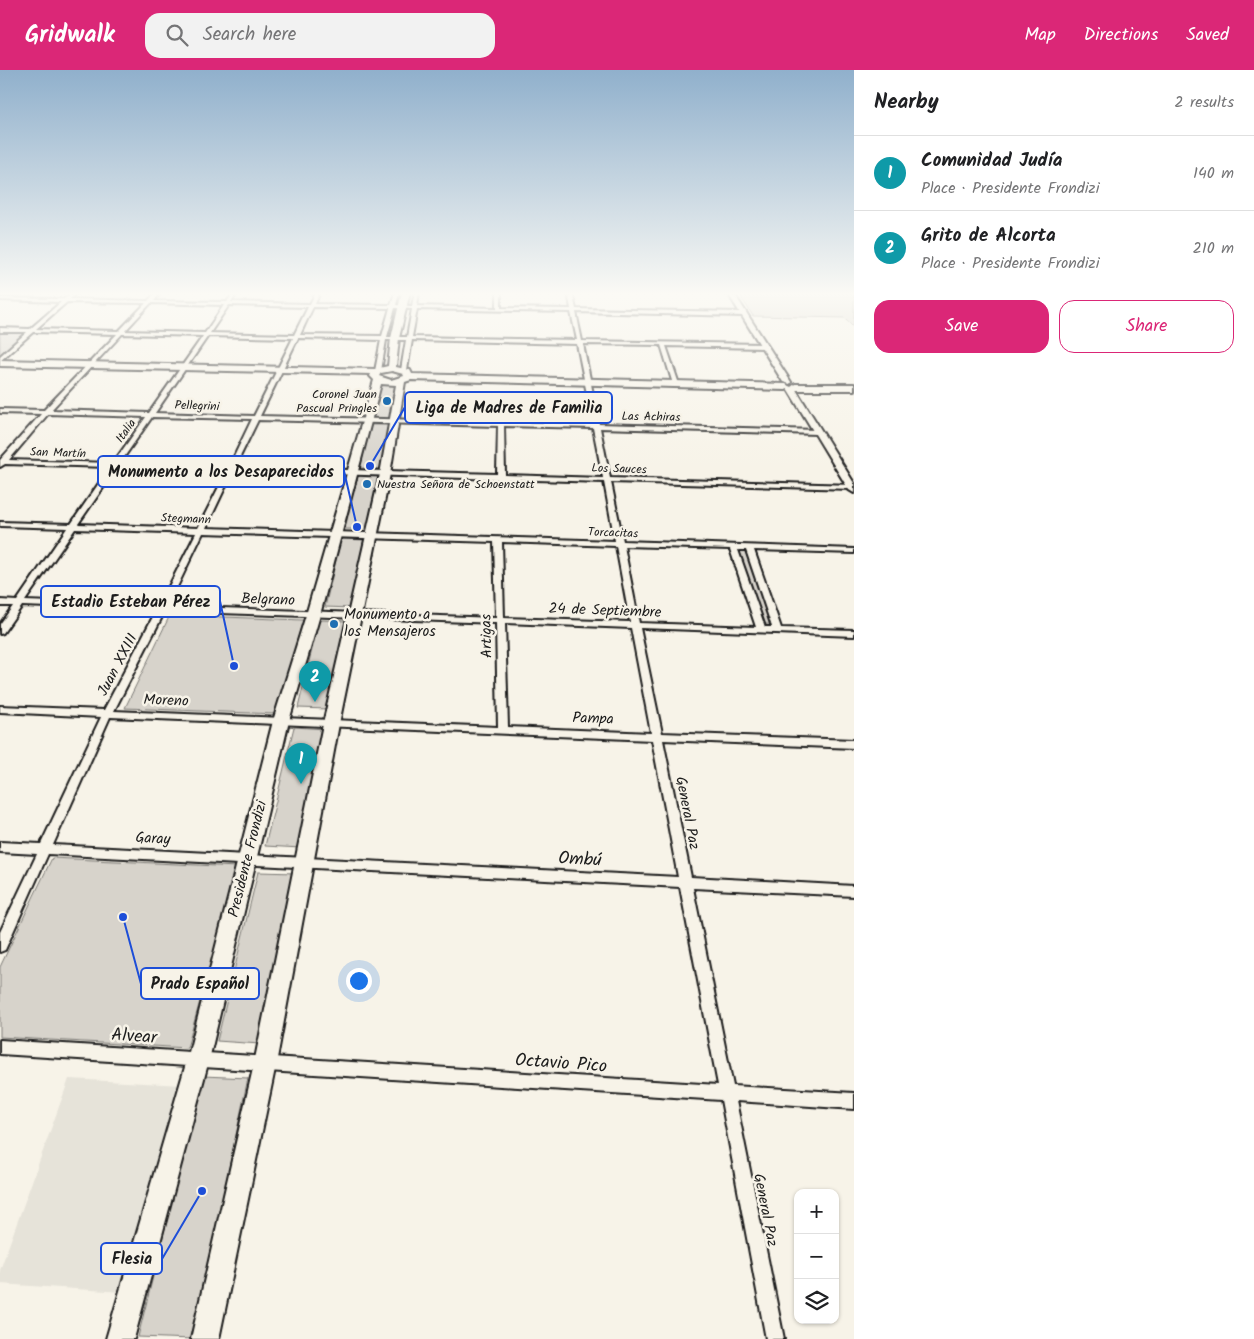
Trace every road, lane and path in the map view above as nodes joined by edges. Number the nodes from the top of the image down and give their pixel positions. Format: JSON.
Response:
{"nodes":[{"id":1,"x":104,"y":351,"type":"edge"},
{"id":2,"x":195,"y":351,"type":"edge"},
{"id":3,"x":290,"y":351,"type":"edge"},
{"id":4,"x":381,"y":351,"type":"edge"},
{"id":5,"x":398,"y":351,"type":"edge"},
{"id":6,"x":406,"y":351,"type":"edge"},
{"id":7,"x":582,"y":351,"type":"edge"},
{"id":8,"x":665,"y":351,"type":"edge"},
{"id":9,"x":767,"y":351,"type":"edge"},
{"id":10,"x":0,"y":363,"type":"edge"},
{"id":11,"x":0,"y":368,"type":"edge"},
{"id":12,"x":87,"y":368,"type":"junction"},
{"id":13,"x":182,"y":370,"type":"junction"},
{"id":14,"x":280,"y":373,"type":"junction"},
{"id":15,"x":403,"y":374,"type":"junction"},
{"id":16,"x":377,"y":375,"type":"junction"},
{"id":17,"x":587,"y":380,"type":"junction"},
{"id":18,"x":676,"y":382,"type":"junction"},
{"id":19,"x":789,"y":385,"type":"junction"},
{"id":20,"x":854,"y":387,"type":"edge"},
{"id":21,"x":0,"y":411,"type":"edge"},
{"id":22,"x":46,"y":412,"type":"junction"},
{"id":23,"x":150,"y":416,"type":"junction"},
{"id":24,"x":257,"y":419,"type":"junction"},
{"id":25,"x":367,"y":422,"type":"junction"},
{"id":26,"x":394,"y":422,"type":"junction"},
{"id":27,"x":501,"y":425,"type":"junction"},
{"id":28,"x":596,"y":428,"type":"junction"},
{"id":29,"x":818,"y":432,"type":"junction"},
{"id":30,"x":1,"y":464,"type":"edge"},
{"id":31,"x":115,"y":466,"type":"junction"},
{"id":32,"x":232,"y":469,"type":"junction"},
{"id":33,"x":353,"y":473,"type":"junction"},
{"id":34,"x":385,"y":474,"type":"junction"},
{"id":35,"x":501,"y":477,"type":"junction"},
{"id":36,"x":607,"y":480,"type":"junction"},
{"id":37,"x":853,"y":489,"type":"edge"},
{"id":38,"x":0,"y":524,"type":"edge"},
{"id":39,"x":73,"y":526,"type":"junction"},
{"id":40,"x":201,"y":531,"type":"junction"},
{"id":41,"x":335,"y":535,"type":"junction"},
{"id":42,"x":371,"y":536,"type":"junction"},
{"id":43,"x":498,"y":540,"type":"junction"},
{"id":44,"x":619,"y":544,"type":"junction"},
{"id":45,"x":733,"y":548,"type":"junction"},
{"id":46,"x":748,"y":548,"type":"junction"},
{"id":47,"x":854,"y":551,"type":"edge"},
{"id":48,"x":0,"y":603,"type":"edge"},
{"id":49,"x":19,"y":604,"type":"junction"},
{"id":50,"x":162,"y":609,"type":"junction"},
{"id":51,"x":313,"y":615,"type":"junction"},
{"id":52,"x":354,"y":616,"type":"junction"},
{"id":53,"x":500,"y":622,"type":"junction"},
{"id":54,"x":635,"y":626,"type":"junction"},
{"id":55,"x":762,"y":630,"type":"junction"},
{"id":56,"x":0,"y":631,"type":"edge"},
{"id":57,"x":778,"y":631,"type":"junction"},
{"id":58,"x":854,"y":634,"type":"edge"},
{"id":59,"x":0,"y":709,"type":"edge"},
{"id":60,"x":107,"y":714,"type":"junction"},
{"id":61,"x":281,"y":721,"type":"junction"},
{"id":62,"x":331,"y":724,"type":"junction"},
{"id":63,"x":503,"y":731,"type":"junction"},
{"id":64,"x":657,"y":737,"type":"junction"},
{"id":65,"x":854,"y":744,"type":"edge"},
{"id":66,"x":0,"y":847,"type":"edge"},
{"id":67,"x":45,"y":850,"type":"junction"},
{"id":68,"x":248,"y":860,"type":"junction"},
{"id":69,"x":304,"y":863,"type":"junction"},
{"id":70,"x":686,"y":883,"type":"junction"},
{"id":71,"x":854,"y":891,"type":"edge"},
{"id":72,"x":0,"y":946,"type":"edge"},
{"id":73,"x":0,"y":1047,"type":"edge"},
{"id":74,"x":198,"y":1060,"type":"junction"},
{"id":75,"x":265,"y":1064,"type":"junction"},
{"id":76,"x":727,"y":1093,"type":"junction"},
{"id":77,"x":854,"y":1101,"type":"edge"},
{"id":78,"x":120,"y":1339,"type":"edge"},
{"id":79,"x":204,"y":1339,"type":"edge"},
{"id":80,"x":776,"y":1339,"type":"edge"}],
"edges":[{"from":1,"to":12,"type":"street"},
{"from":2,"to":13,"type":"street","name":"Italia"},
{"from":3,"to":14,"type":"street","name":"Juan XXIII"},
{"from":4,"to":16,"type":"street","name":"Presidente Frondizi"},
{"from":5,"to":15,"type":"main road"},
{"from":6,"to":15,"type":"street"},
{"from":7,"to":17,"type":"street","name":"General Paz"},
{"from":8,"to":18,"type":"street"},
{"from":9,"to":19,"type":"street"},
{"from":10,"to":12,"type":"main road"},
{"from":11,"to":12,"type":"main road"},
{"from":12,"to":13,"type":"main road"},
{"from":12,"to":22,"type":"street"},
{"from":13,"to":14,"type":"main road"},
{"from":13,"to":23,"type":"street","name":"Italia"},
{"from":14,"to":16,"type":"main road"},
{"from":14,"to":24,"type":"street","name":"Juan XXIII"},
{"from":15,"to":16,"type":"main road"},
{"from":15,"to":16,"type":"main road"},
{"from":15,"to":17,"type":"main road"},
{"from":15,"to":26,"type":"main road"},
{"from":16,"to":25,"type":"main road","name":"Presidente Frondizi"},
{"from":17,"to":18,"type":"main road"},
{"from":17,"to":28,"type":"street","name":"General Paz"},
{"from":18,"to":19,"type":"main road"},
{"from":19,"to":20,"type":"main road"},
{"from":19,"to":29,"type":"street"},
{"from":21,"to":22,"type":"street","name":"Pellegrini"},
{"from":22,"to":23,"type":"street","name":"Pellegrini"},
{"from":22,"to":30,"type":"street"},
{"from":23,"to":24,"type":"street","name":"Pellegrini"},
{"from":23,"to":31,"type":"street","name":"Italia"},
{"from":24,"to":25,"type":"street","name":"Pellegrini"},
{"from":24,"to":32,"type":"street","name":"Juan XXIII"},
{"from":25,"to":26,"type":"street","name":"Pellegrini"},
{"from":25,"to":33,"type":"main road","name":"Presidente Frondizi"},
{"from":26,"to":27,"type":"street","name":"Las Achiras"},
{"from":26,"to":34,"type":"main road"},
{"from":27,"to":28,"type":"street","name":"Las Achiras"},
{"from":27,"to":35,"type":"street"},
{"from":28,"to":29,"type":"street","name":"Las Achiras"},
{"from":28,"to":36,"type":"street","name":"General Paz"},
{"from":29,"to":37,"type":"street"},
{"from":30,"to":31,"type":"street","name":"San Martín"},
{"from":31,"to":32,"type":"street","name":"San Martín"},
{"from":31,"to":39,"type":"street","name":"Italia"},
{"from":32,"to":33,"type":"street","name":"San Martín"},
{"from":32,"to":40,"type":"street","name":"Juan XXIII"},
{"from":33,"to":34,"type":"street","name":"San Martín"},
{"from":33,"to":41,"type":"main road","name":"Presidente Frondizi"},
{"from":34,"to":35,"type":"street","name":"Los Sauces"},
{"from":34,"to":42,"type":"main road"},
{"from":35,"to":36,"type":"street","name":"Los Sauces"},
{"from":36,"to":37,"type":"street","name":"Los Sauces"},
{"from":36,"to":44,"type":"street","name":"General Paz"},
{"from":38,"to":39,"type":"street","name":"Stegmann"},
{"from":39,"to":40,"type":"street","name":"Stegmann"},
{"from":39,"to":49,"type":"street","name":"Italia"},
{"from":40,"to":41,"type":"street","name":"Stegmann"},
{"from":40,"to":50,"type":"street","name":"Juan XXIII"},
{"from":41,"to":42,"type":"street","name":"Stegmann"},
{"from":41,"to":51,"type":"main road","name":"Presidente Frondizi"},
{"from":42,"to":43,"type":"street","name":"Torcacitas"},
{"from":42,"to":52,"type":"main road"},
{"from":43,"to":44,"type":"street","name":"Torcacitas"},
{"from":43,"to":53,"type":"street","name":"Artigas"},
{"from":44,"to":45,"type":"street","name":"Torcacitas"},
{"from":44,"to":54,"type":"street","name":"General Paz"},
{"from":45,"to":46,"type":"street","name":"Torcacitas"},
{"from":45,"to":55,"type":"street"},
{"from":46,"to":47,"type":"street","name":"Torcacitas"},
{"from":46,"to":57,"type":"street"},
{"from":48,"to":49,"type":"street","name":"Belgrano"},
{"from":49,"to":50,"type":"street","name":"Belgrano"},
{"from":49,"to":56,"type":"street","name":"Italia"},
{"from":50,"to":51,"type":"street","name":"Belgrano"},
{"from":50,"to":60,"type":"street","name":"Juan XXIII"},
{"from":51,"to":52,"type":"street","name":"Belgrano"},
{"from":51,"to":61,"type":"main road","name":"Presidente Frondizi"},
{"from":52,"to":53,"type":"street","name":"24 de Septiembre"},
{"from":52,"to":62,"type":"main road"},
{"from":53,"to":54,"type":"street","name":"24 de Septiembre"},
{"from":53,"to":63,"type":"street","name":"Artigas"},
{"from":54,"to":55,"type":"street","name":"24 de Septiembre"},
{"from":54,"to":64,"type":"street","name":"General Paz"},
{"from":55,"to":57,"type":"street","name":"24 de Septiembre"},
{"from":57,"to":58,"type":"street","name":"24 de Septiembre"},
{"from":59,"to":60,"type":"street","name":"Moreno"},
{"from":60,"to":61,"type":"street","name":"Moreno"},
{"from":60,"to":67,"type":"street","name":"Juan XXIII"},
{"from":61,"to":62,"type":"street","name":"Moreno"},
{"from":61,"to":68,"type":"main road","name":"Presidente Frondizi"},
{"from":62,"to":63,"type":"street","name":"Pampa"},
{"from":62,"to":69,"type":"main road"},
{"from":63,"to":64,"type":"street","name":"Pampa"},
{"from":64,"to":65,"type":"street","name":"Pampa"},
{"from":64,"to":70,"type":"street","name":"General Paz"},
{"from":66,"to":67,"type":"street","name":"Garay"},
{"from":67,"to":68,"type":"street","name":"Garay"},
{"from":67,"to":72,"type":"street","name":"Juan XXIII"},
{"from":68,"to":69,"type":"street","name":"Garay"},
{"from":68,"to":74,"type":"main road","name":"Presidente Frondizi"},
{"from":69,"to":70,"type":"street","name":"Ombú"},
{"from":69,"to":75,"type":"main road"},
{"from":70,"to":71,"type":"street","name":"Ombú"},
{"from":70,"to":76,"type":"street","name":"General Paz"},
{"from":73,"to":74,"type":"street","name":"Alvear"},
{"from":74,"to":75,"type":"street","name":"Alvear"},
{"from":74,"to":78,"type":"main road","name":"Presidente Frondizi"},
{"from":75,"to":76,"type":"street","name":"Octavio Pico"},
{"from":75,"to":79,"type":"main road"},
{"from":76,"to":77,"type":"street","name":"Octavio Pico"},
{"from":76,"to":80,"type":"street","name":"General Paz"}]}
